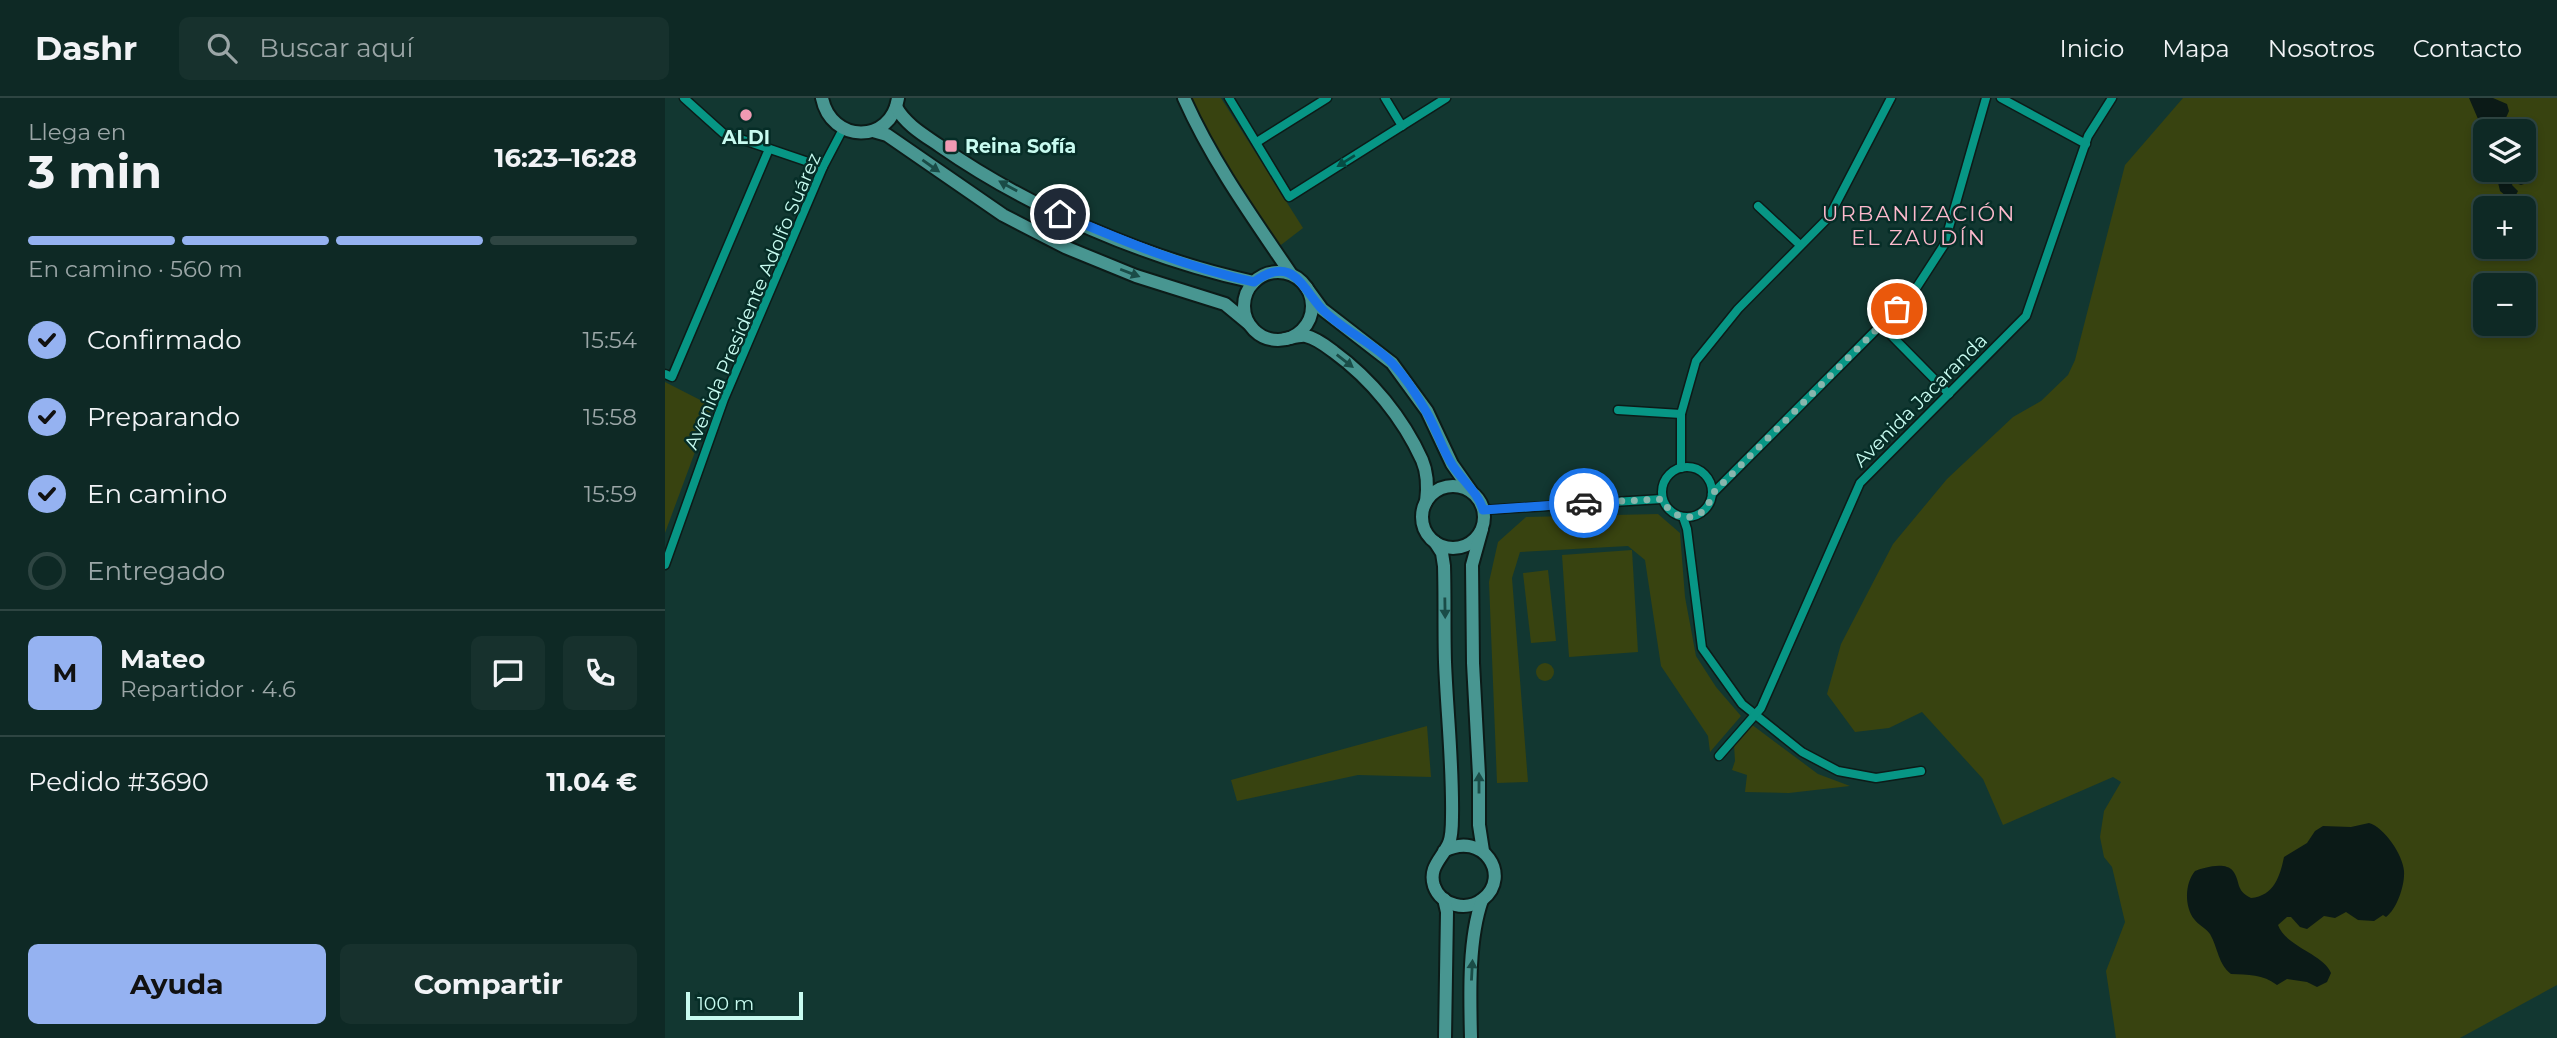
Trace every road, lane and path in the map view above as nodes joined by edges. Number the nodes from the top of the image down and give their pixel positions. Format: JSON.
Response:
{"nodes":[{"id":1,"x":684,"y":98,"type":"edge"},
{"id":2,"x":821,"y":98,"type":"edge"},
{"id":3,"x":1184,"y":98,"type":"edge"},
{"id":4,"x":1229,"y":98,"type":"edge"},
{"id":5,"x":1327,"y":98,"type":"edge"},
{"id":6,"x":1385,"y":98,"type":"edge"},
{"id":7,"x":1446,"y":98,"type":"edge"},
{"id":8,"x":1891,"y":98,"type":"edge"},
{"id":9,"x":1986,"y":98,"type":"edge"},
{"id":10,"x":2001,"y":98,"type":"edge"},
{"id":11,"x":2112,"y":98,"type":"edge"},
{"id":12,"x":897,"y":103,"type":"edge"},
{"id":13,"x":1402,"y":126,"type":"junction"},
{"id":14,"x":843,"y":129,"type":"junction"},
{"id":15,"x":873,"y":131,"type":"junction"},
{"id":16,"x":1257,"y":142,"type":"junction"},
{"id":17,"x":2086,"y":144,"type":"junction"},
{"id":18,"x":769,"y":149,"type":"junction"},
{"id":19,"x":823,"y":167,"type":"junction"},
{"id":20,"x":1758,"y":206,"type":"dead end"},
{"id":21,"x":1800,"y":245,"type":"junction"},
{"id":22,"x":1273,"y":248,"type":"junction"},
{"id":23,"x":1275,"y":272,"type":"junction"},
{"id":24,"x":1291,"y":274,"type":"junction"},
{"id":25,"x":1254,"y":282,"type":"junction"},
{"id":26,"x":1306,"y":287,"type":"junction"},
{"id":27,"x":1248,"y":323,"type":"junction"},
{"id":28,"x":1881,"y":325,"type":"junction"},
{"id":29,"x":1285,"y":339,"type":"junction"},
{"id":30,"x":665,"y":374,"type":"edge"},
{"id":31,"x":1949,"y":394,"type":"junction"},
{"id":32,"x":1618,"y":410,"type":"dead end"},
{"id":33,"x":1681,"y":414,"type":"junction"},
{"id":34,"x":1681,"y":468,"type":"junction"},
{"id":35,"x":1471,"y":491,"type":"junction"},
{"id":36,"x":1712,"y":494,"type":"junction"},
{"id":37,"x":1662,"y":499,"type":"junction"},
{"id":38,"x":1426,"y":502,"type":"junction"},
{"id":39,"x":1483,"y":510,"type":"junction"},
{"id":40,"x":1683,"y":517,"type":"junction"},
{"id":41,"x":1482,"y":529,"type":"junction"},
{"id":42,"x":1435,"y":541,"type":"junction"},
{"id":43,"x":665,"y":565,"type":"edge"},
{"id":44,"x":1754,"y":715,"type":"junction"},
{"id":45,"x":1719,"y":756,"type":"dead end"},
{"id":46,"x":1921,"y":771,"type":"dead end"},
{"id":47,"x":1444,"y":851,"type":"junction"},
{"id":48,"x":1483,"y":851,"type":"junction"},
{"id":49,"x":1444,"y":900,"type":"junction"},
{"id":50,"x":1482,"y":900,"type":"junction"},
{"id":51,"x":1445,"y":1038,"type":"edge"},
{"id":52,"x":1471,"y":1038,"type":"edge"}],
"edges":[{"from":1,"to":18,"type":"street"},
{"from":2,"to":14,"type":"main road"},
{"from":3,"to":22,"type":"main road"},
{"from":4,"to":16,"type":"street"},
{"from":5,"to":16,"type":"street"},
{"from":6,"to":13,"type":"street"},
{"from":7,"to":13,"type":"street"},
{"from":8,"to":21,"type":"street"},
{"from":9,"to":28,"type":"street"},
{"from":10,"to":17,"type":"street"},
{"from":11,"to":17,"type":"street","name":"Avenida Jacaranda"},
{"from":12,"to":15,"type":"main road"},
{"from":25,"to":12,"type":"main road","one_way":true},
{"from":13,"to":16,"type":"street","one_way":true},
{"from":14,"to":15,"type":"main road"},
{"from":14,"to":19,"type":"street","name":"Avenida Presidente Adolfo Suárez"},
{"from":15,"to":27,"type":"main road","one_way":true},
{"from":17,"to":31,"type":"street","name":"Avenida Jacaranda"},
{"from":18,"to":19,"type":"street"},
{"from":18,"to":30,"type":"street"},
{"from":19,"to":43,"type":"street","name":"Avenida Presidente Adolfo Suárez"},
{"from":20,"to":21,"type":"street"},
{"from":21,"to":33,"type":"street"},
{"from":22,"to":23,"type":"main road"},
{"from":22,"to":24,"type":"main road"},
{"from":23,"to":24,"type":"main road"},
{"from":23,"to":25,"type":"main road"},
{"from":24,"to":26,"type":"main road"},
{"from":25,"to":27,"type":"main road"},
{"from":26,"to":29,"type":"main road"},
{"from":26,"to":35,"type":"main road"},
{"from":27,"to":29,"type":"main road"},
{"from":28,"to":31,"type":"street"},
{"from":28,"to":36,"type":"street"},
{"from":29,"to":38,"type":"main road","one_way":true},
{"from":31,"to":44,"type":"street","name":"Avenida Jacaranda"},
{"from":32,"to":33,"type":"street"},
{"from":33,"to":34,"type":"street"},
{"from":34,"to":36,"type":"street"},
{"from":34,"to":37,"type":"street"},
{"from":35,"to":38,"type":"main road"},
{"from":35,"to":39,"type":"main road"},
{"from":36,"to":40,"type":"street"},
{"from":37,"to":39,"type":"street"},
{"from":37,"to":40,"type":"street"},
{"from":38,"to":42,"type":"main road"},
{"from":39,"to":41,"type":"main road"},
{"from":40,"to":44,"type":"street"},
{"from":41,"to":42,"type":"main road"},
{"from":48,"to":41,"type":"main road","one_way":true},
{"from":42,"to":47,"type":"main road","one_way":true},
{"from":44,"to":45,"type":"street","name":"Avenida Jacaranda"},
{"from":44,"to":46,"type":"street"},
{"from":47,"to":48,"type":"main road"},
{"from":47,"to":49,"type":"main road"},
{"from":48,"to":50,"type":"main road"},
{"from":49,"to":50,"type":"main road"},
{"from":49,"to":51,"type":"main road"},
{"from":52,"to":50,"type":"main road","one_way":true}]}
